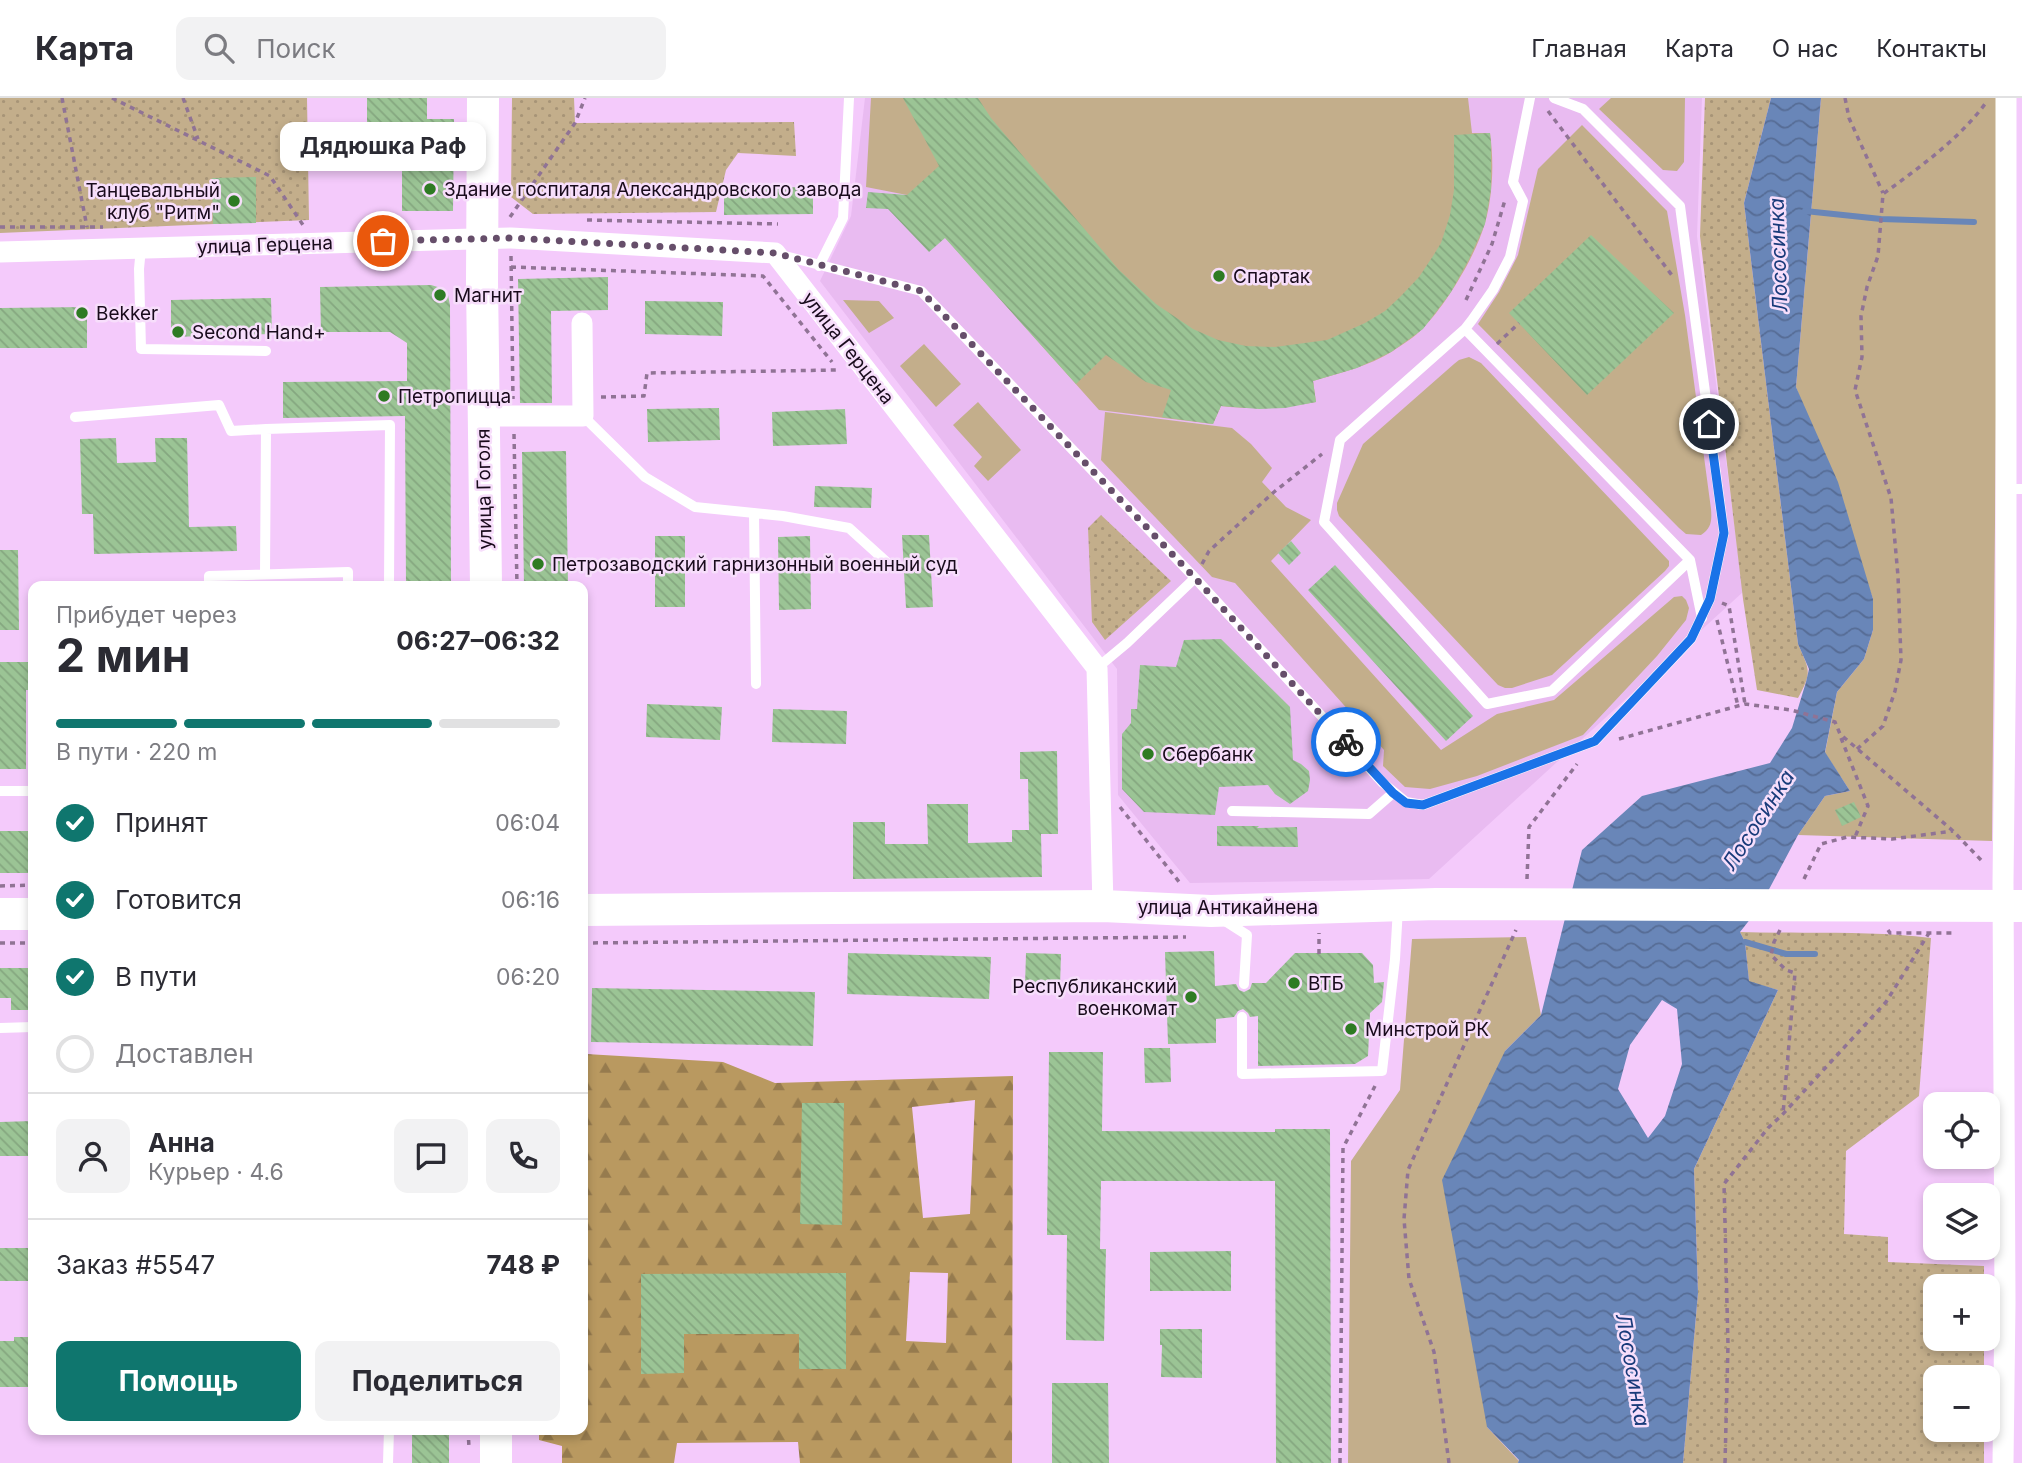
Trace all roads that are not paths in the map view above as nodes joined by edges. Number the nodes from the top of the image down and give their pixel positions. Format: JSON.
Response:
{"nodes":[{"id":1,"x":483,"y":98,"type":"edge"},
{"id":2,"x":849,"y":98,"type":"edge"},
{"id":3,"x":1530,"y":98,"type":"edge"},
{"id":4,"x":1554,"y":98,"type":"edge"},
{"id":5,"x":2006,"y":98,"type":"edge"},
{"id":6,"x":500,"y":232,"type":"junction"},
{"id":7,"x":141,"y":248,"type":"junction"},
{"id":8,"x":0,"y":252,"type":"edge"},
{"id":9,"x":775,"y":253,"type":"junction"},
{"id":10,"x":819,"y":266,"type":"junction"},
{"id":11,"x":582,"y":323,"type":"dead end"},
{"id":12,"x":1465,"y":329,"type":"junction"},
{"id":13,"x":266,"y":351,"type":"dead end"},
{"id":14,"x":583,"y":407,"type":"junction"},
{"id":15,"x":498,"y":416,"type":"junction"},
{"id":16,"x":75,"y":417,"type":"dead end"},
{"id":17,"x":266,"y":429,"type":"junction"},
{"id":18,"x":2014,"y":489,"type":"edge"},
{"id":19,"x":754,"y":513,"type":"junction"},
{"id":20,"x":1690,"y":560,"type":"junction"},
{"id":21,"x":891,"y":566,"type":"dead end"},
{"id":22,"x":265,"y":574,"type":"junction"},
{"id":23,"x":1195,"y":578,"type":"junction"},
{"id":24,"x":209,"y":581,"type":"edge"},
{"id":25,"x":348,"y":581,"type":"edge"},
{"id":26,"x":389,"y":581,"type":"edge"},
{"id":27,"x":486,"y":581,"type":"edge"},
{"id":28,"x":1704,"y":612,"type":"junction"},
{"id":29,"x":1097,"y":668,"type":"junction"},
{"id":30,"x":756,"y":684,"type":"dead end"},
{"id":31,"x":0,"y":791,"type":"edge"},
{"id":32,"x":28,"y":791,"type":"edge"},
{"id":33,"x":1393,"y":793,"type":"junction"},
{"id":34,"x":1232,"y":811,"type":"dead end"},
{"id":35,"x":2009,"y":898,"type":"edge"},
{"id":36,"x":1398,"y":905,"type":"junction"},
{"id":37,"x":1103,"y":906,"type":"junction"},
{"id":38,"x":588,"y":910,"type":"edge"},
{"id":39,"x":1211,"y":911,"type":"junction"},
{"id":40,"x":0,"y":914,"type":"edge"},
{"id":41,"x":28,"y":914,"type":"edge"},
{"id":42,"x":1244,"y":984,"type":"dead end"},
{"id":43,"x":1242,"y":1017,"type":"dead end"},
{"id":44,"x":28,"y":1027,"type":"edge"},
{"id":45,"x":0,"y":1028,"type":"edge"},
{"id":46,"x":389,"y":1435,"type":"edge"},
{"id":47,"x":496,"y":1435,"type":"edge"},
{"id":48,"x":388,"y":1463,"type":"edge"},
{"id":49,"x":496,"y":1463,"type":"edge"},
{"id":50,"x":2003,"y":1463,"type":"edge"}],
"edges":[{"from":1,"to":6,"type":"main road","name":"улица Гоголя"},
{"from":2,"to":10,"type":"lane"},
{"from":3,"to":12,"type":"lane"},
{"from":4,"to":28,"type":"lane"},
{"from":5,"to":18,"type":"street"},
{"from":6,"to":7,"type":"street","name":"улица Герцена"},
{"from":6,"to":9,"type":"street","name":"улица Герцена"},
{"from":6,"to":15,"type":"main road","name":"улица Гоголя"},
{"from":7,"to":8,"type":"street","name":"улица Герцена"},
{"from":7,"to":13,"type":"lane"},
{"from":9,"to":10,"type":"lane"},
{"from":9,"to":29,"type":"street","name":"улица Герцена"},
{"from":10,"to":23,"type":"lane"},
{"from":11,"to":14,"type":"street"},
{"from":12,"to":20,"type":"lane"},
{"from":12,"to":20,"type":"lane"},
{"from":14,"to":15,"type":"street"},
{"from":14,"to":19,"type":"lane"},
{"from":15,"to":27,"type":"main road","name":"улица Гоголя"},
{"from":16,"to":17,"type":"lane"},
{"from":17,"to":22,"type":"lane"},
{"from":17,"to":26,"type":"lane"},
{"from":18,"to":35,"type":"street"},
{"from":19,"to":21,"type":"lane"},
{"from":19,"to":30,"type":"lane"},
{"from":20,"to":28,"type":"lane"},
{"from":22,"to":24,"type":"lane"},
{"from":22,"to":25,"type":"lane"},
{"from":23,"to":29,"type":"lane"},
{"from":23,"to":33,"type":"lane"},
{"from":28,"to":33,"type":"lane"},
{"from":29,"to":37,"type":"street"},
{"from":31,"to":32,"type":"lane"},
{"from":33,"to":34,"type":"lane"},
{"from":35,"to":36,"type":"main road","name":"улица Антикайнена"},
{"from":35,"to":50,"type":"street"},
{"from":36,"to":39,"type":"main road","name":"улица Антикайнена"},
{"from":36,"to":43,"type":"lane"},
{"from":37,"to":38,"type":"main road","name":"улица Антикайнена"},
{"from":37,"to":39,"type":"main road","name":"улица Антикайнена"},
{"from":39,"to":42,"type":"lane"},
{"from":40,"to":41,"type":"main road"},
{"from":44,"to":45,"type":"lane"},
{"from":46,"to":48,"type":"lane"},
{"from":47,"to":49,"type":"main road"}]}
